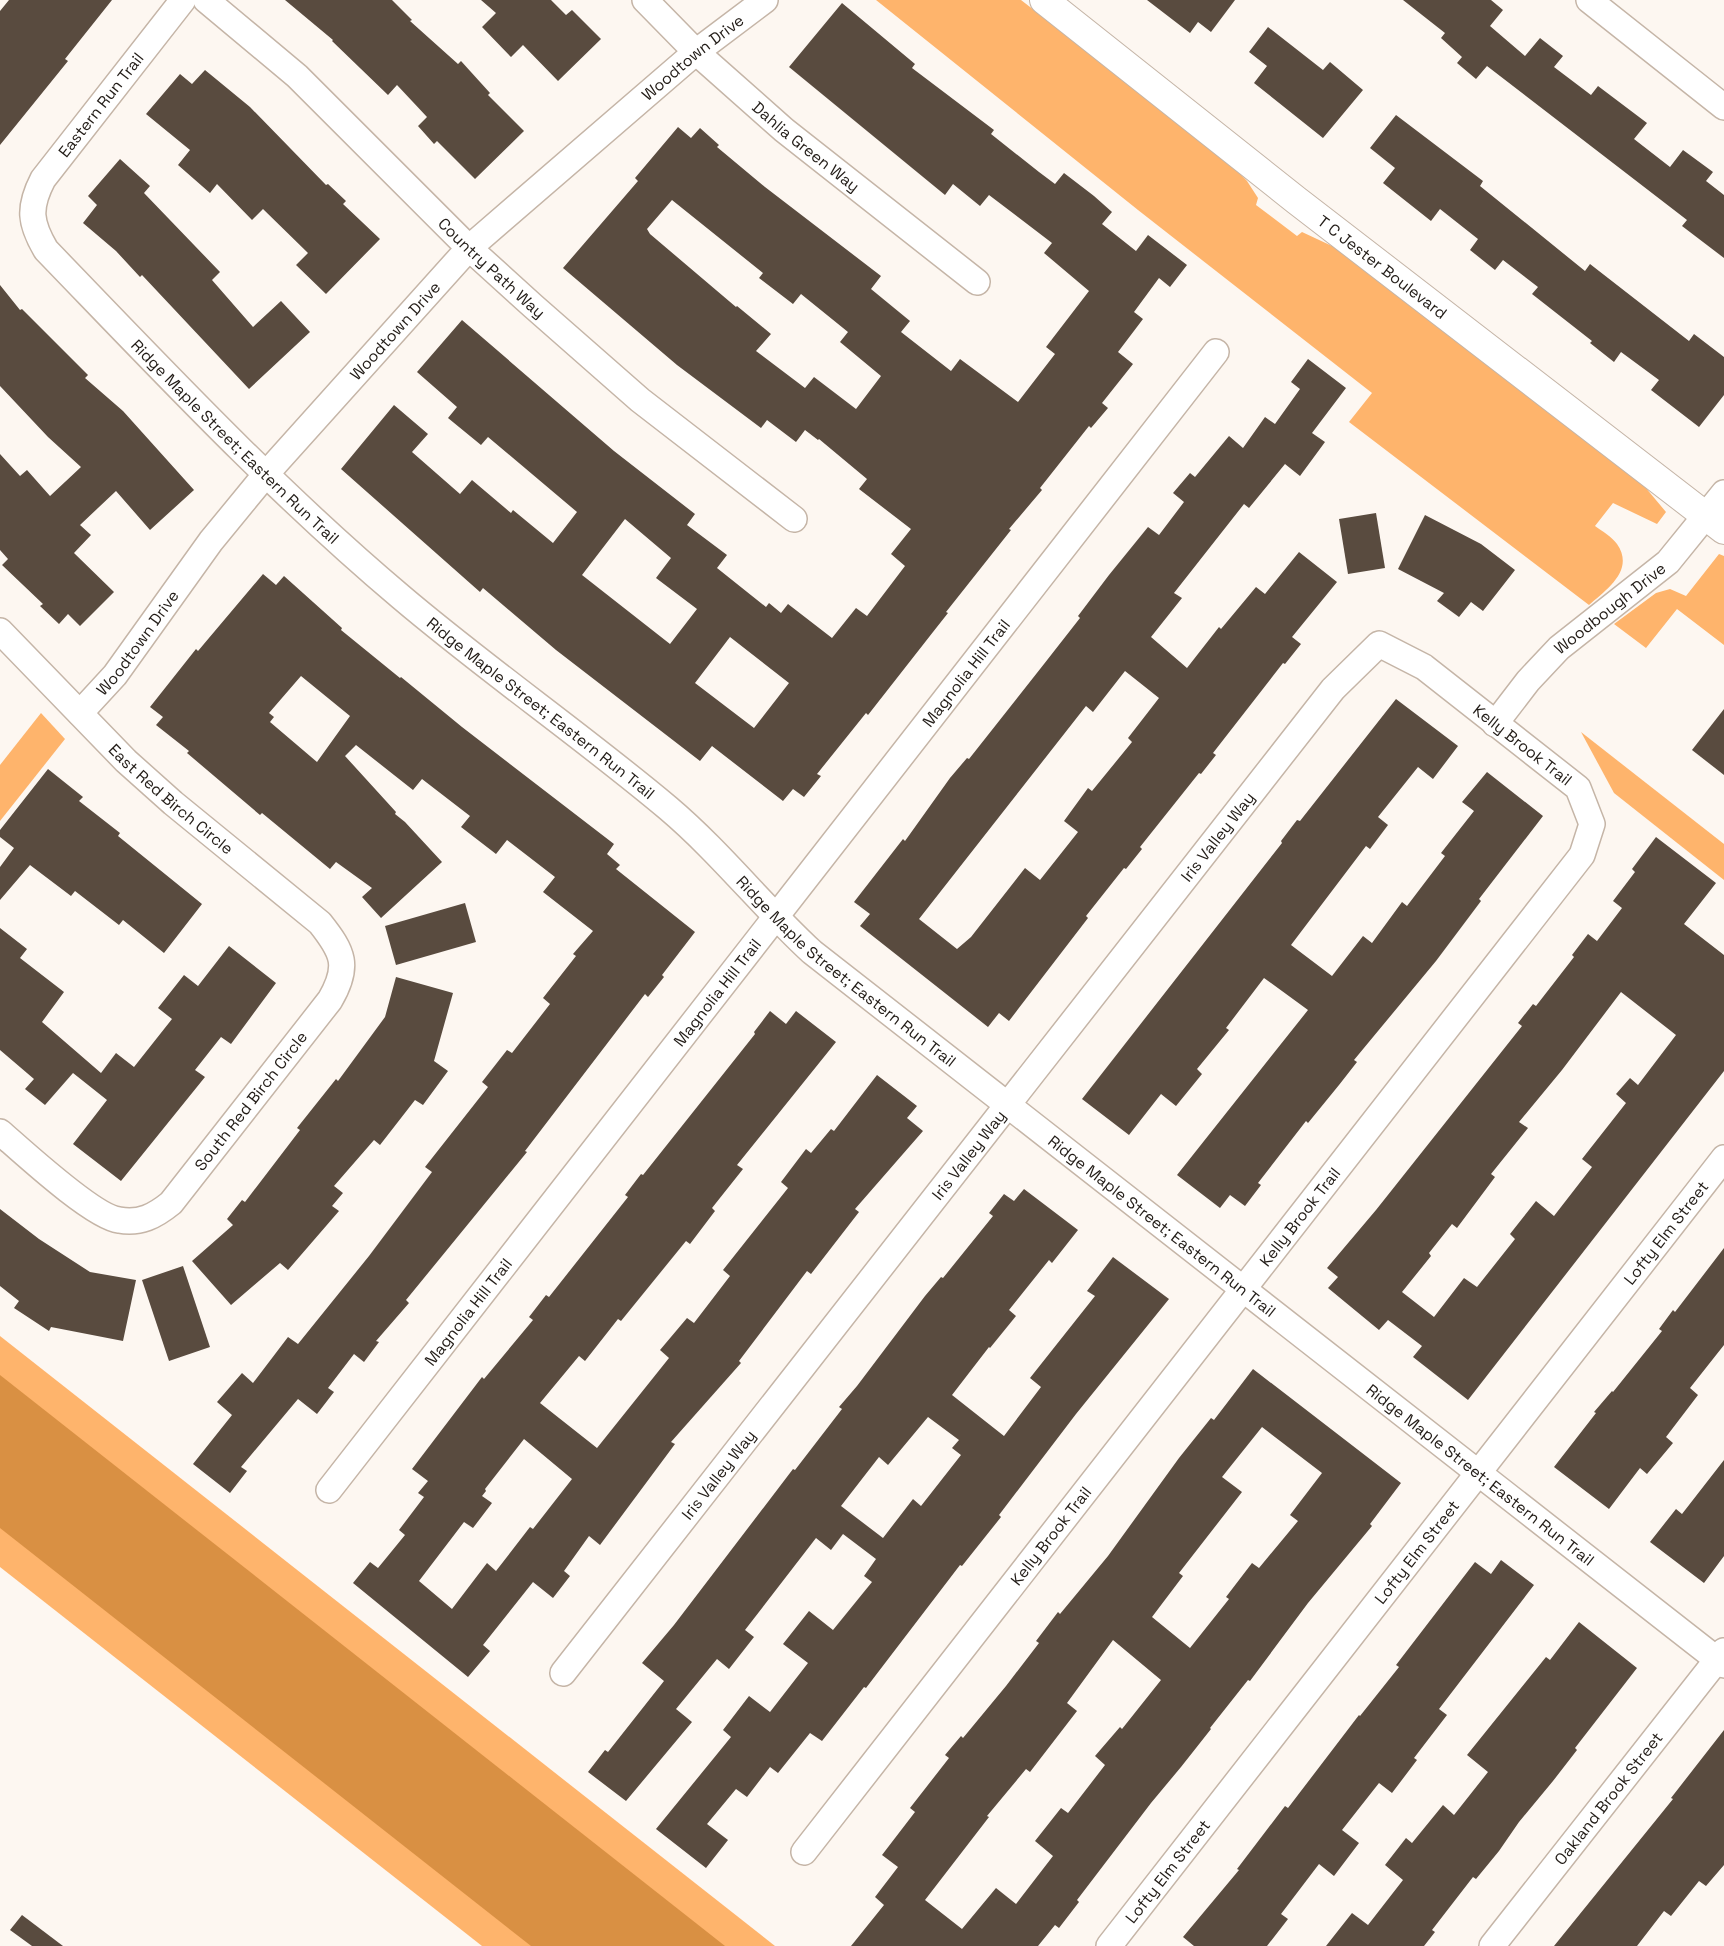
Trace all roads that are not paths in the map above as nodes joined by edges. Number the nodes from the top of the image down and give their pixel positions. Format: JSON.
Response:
{"nodes":[{"id":1,"x":183,"y":0,"type":"edge"},
{"id":2,"x":206,"y":0,"type":"edge"},
{"id":3,"x":645,"y":0,"type":"edge"},
{"id":4,"x":765,"y":0,"type":"edge"},
{"id":5,"x":1044,"y":0,"type":"edge"},
{"id":6,"x":1589,"y":0,"type":"edge"},
{"id":7,"x":696,"y":52,"type":"junction"},
{"id":8,"x":1724,"y":107,"type":"edge"},
{"id":9,"x":32,"y":215,"type":"joint"},
{"id":10,"x":469,"y":248,"type":"junction"},
{"id":11,"x":977,"y":282,"type":"dead end"},
{"id":12,"x":1216,"y":352,"type":"dead end"},
{"id":13,"x":266,"y":474,"type":"junction"},
{"id":14,"x":1724,"y":493,"type":"edge"},
{"id":15,"x":794,"y":519,"type":"dead end"},
{"id":16,"x":1715,"y":523,"type":"edge"},
{"id":17,"x":0,"y":631,"type":"edge"},
{"id":18,"x":1380,"y":644,"type":"joint"},
{"id":19,"x":80,"y":713,"type":"junction"},
{"id":20,"x":1495,"y":724,"type":"junction"},
{"id":21,"x":774,"y":918,"type":"junction"},
{"id":22,"x":342,"y":962,"type":"joint"},
{"id":23,"x":1007,"y":1105,"type":"junction"},
{"id":24,"x":0,"y":1132,"type":"edge"},
{"id":25,"x":1724,"y":1158,"type":"edge"},
{"id":26,"x":1243,"y":1289,"type":"junction"},
{"id":27,"x":1478,"y":1473,"type":"junction"},
{"id":28,"x":329,"y":1490,"type":"dead end"},
{"id":29,"x":1722,"y":1659,"type":"edge"},
{"id":30,"x":563,"y":1674,"type":"dead end"},
{"id":31,"x":804,"y":1852,"type":"dead end"},
{"id":32,"x":1109,"y":1946,"type":"edge"},
{"id":33,"x":1492,"y":1946,"type":"edge"}],
"edges":[{"from":1,"to":9,"type":"street","name":"Eastern Run Trail"},
{"from":2,"to":10,"type":"street","name":"Country Path Way"},
{"from":3,"to":7,"type":"street","name":"Dahlia Green Way"},
{"from":4,"to":7,"type":"street","name":"Woodtown Drive"},
{"from":5,"to":16,"type":"street","name":"T C Jester Boulevard"},
{"from":6,"to":8,"type":"street"},
{"from":7,"to":10,"type":"street","name":"Woodtown Drive"},
{"from":7,"to":11,"type":"street","name":"Dahlia Green Way"},
{"from":9,"to":13,"type":"street","name":"Ridge Maple Street; Eastern Run Trail"},
{"from":10,"to":13,"type":"street","name":"Woodtown Drive"},
{"from":10,"to":15,"type":"street","name":"Country Path Way"},
{"from":12,"to":21,"type":"street","name":"Magnolia Hill Trail"},
{"from":13,"to":19,"type":"street","name":"Woodtown Drive"},
{"from":13,"to":21,"type":"street","name":"Ridge Maple Street; Eastern Run Trail"},
{"from":14,"to":16,"type":"street","name":"Woodbough Drive"},
{"from":16,"to":20,"type":"street","name":"Woodbough Drive"},
{"from":17,"to":19,"type":"street","name":"East Red Birch Circle"},
{"from":18,"to":20,"type":"street","name":"Kelly Brook Trail"},
{"from":18,"to":23,"type":"street","name":"Iris Valley Way"},
{"from":19,"to":22,"type":"street","name":"East Red Birch Circle"},
{"from":20,"to":26,"type":"street","name":"Kelly Brook Trail"},
{"from":21,"to":23,"type":"street","name":"Ridge Maple Street; Eastern Run Trail"},
{"from":21,"to":28,"type":"street","name":"Magnolia Hill Trail"},
{"from":22,"to":24,"type":"street","name":"South Red Birch Circle"},
{"from":23,"to":26,"type":"street","name":"Ridge Maple Street; Eastern Run Trail"},
{"from":23,"to":30,"type":"street","name":"Iris Valley Way"},
{"from":25,"to":27,"type":"street","name":"Lofty Elm Street"},
{"from":26,"to":27,"type":"street","name":"Ridge Maple Street; Eastern Run Trail"},
{"from":26,"to":31,"type":"street","name":"Kelly Brook Trail"},
{"from":27,"to":29,"type":"street","name":"Ridge Maple Street; Eastern Run Trail"},
{"from":27,"to":32,"type":"street","name":"Lofty Elm Street"},
{"from":29,"to":33,"type":"street","name":"Oakland Brook Street"}]}
